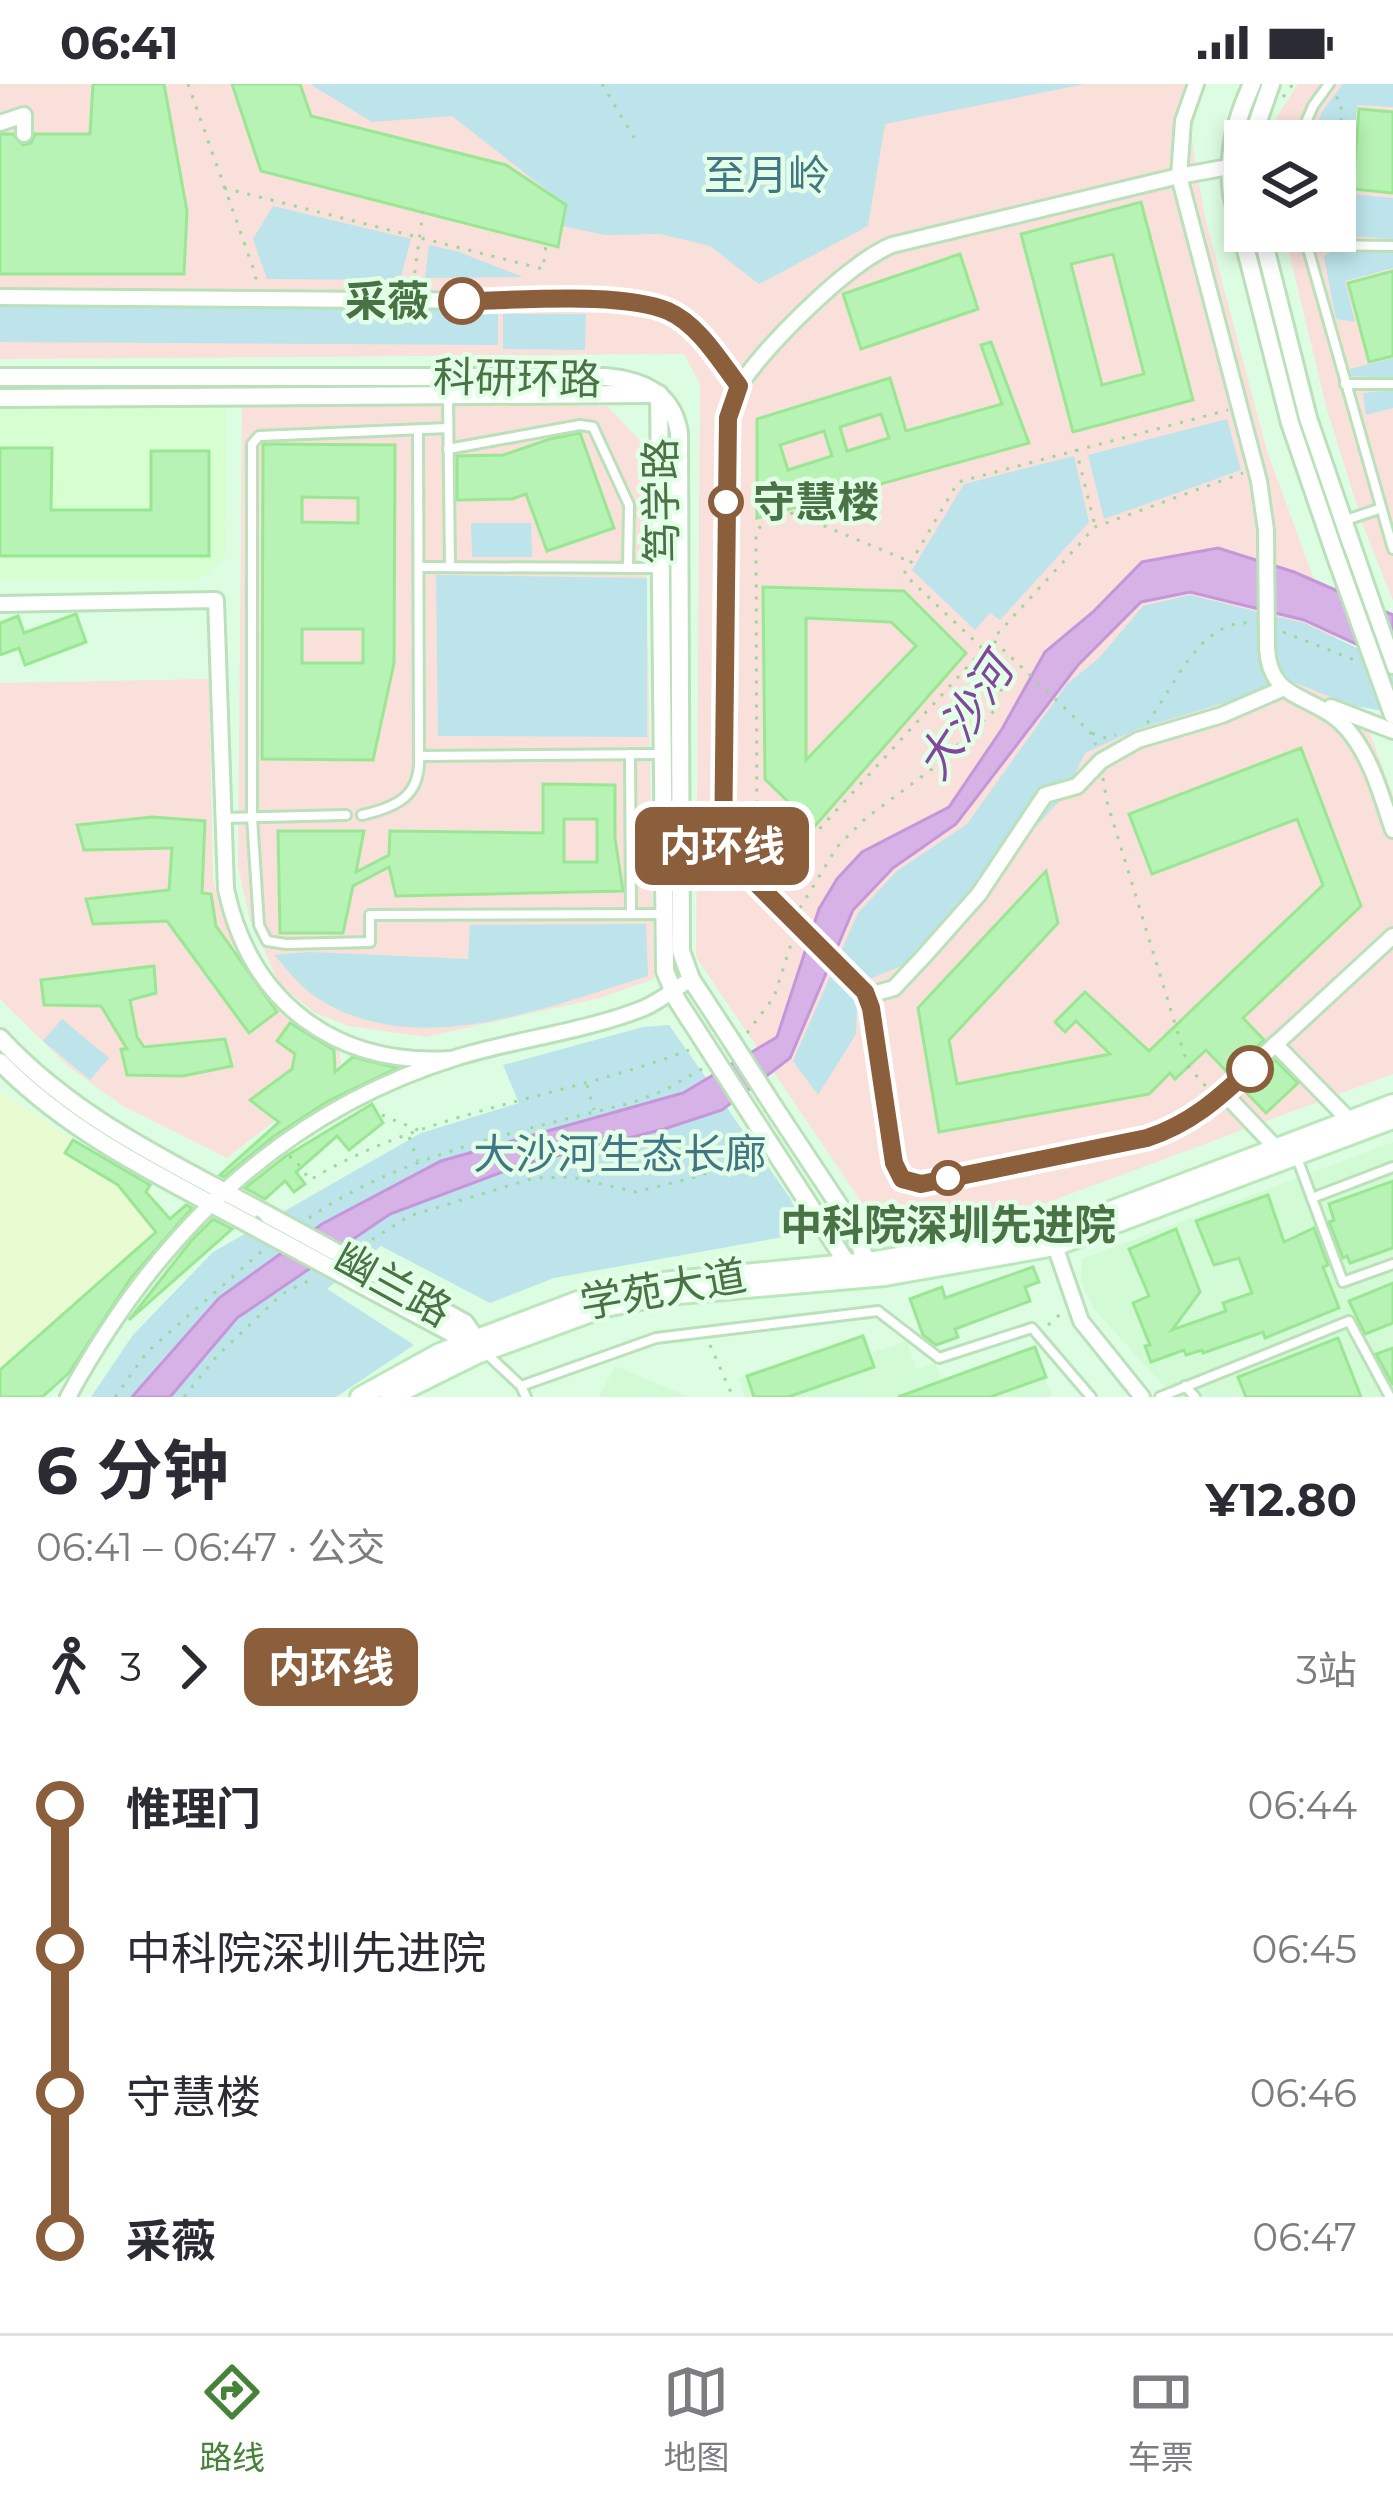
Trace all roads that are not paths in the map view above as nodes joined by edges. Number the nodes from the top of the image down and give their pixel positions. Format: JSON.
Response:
{"nodes":[{"id":1,"x":1196,"y":84,"type":"edge"},
{"id":2,"x":1252,"y":84,"type":"edge"},
{"id":3,"x":1270,"y":84,"type":"edge"},
{"id":4,"x":1327,"y":86,"type":"edge"},
{"id":5,"x":1239,"y":120,"type":"edge"},
{"id":6,"x":1258,"y":120,"type":"edge"},
{"id":7,"x":1306,"y":120,"type":"edge"},
{"id":8,"x":0,"y":123,"type":"edge"},
{"id":9,"x":24,"y":134,"type":"dead end"},
{"id":10,"x":1224,"y":168,"type":"edge"},
{"id":11,"x":1179,"y":176,"type":"junction"},
{"id":12,"x":1356,"y":245,"type":"edge"},
{"id":13,"x":1393,"y":246,"type":"edge"},
{"id":14,"x":1247,"y":252,"type":"edge"},
{"id":15,"x":1266,"y":252,"type":"edge"},
{"id":16,"x":1310,"y":252,"type":"edge"},
{"id":17,"x":0,"y":297,"type":"edge"},
{"id":18,"x":0,"y":376,"type":"edge"},
{"id":19,"x":1345,"y":384,"type":"junction"},
{"id":20,"x":1393,"y":384,"type":"edge"},
{"id":21,"x":739,"y":386,"type":"junction"},
{"id":22,"x":659,"y":394,"type":"junction"},
{"id":23,"x":448,"y":395,"type":"junction"},
{"id":24,"x":0,"y":398,"type":"edge"},
{"id":25,"x":448,"y":428,"type":"junction"},
{"id":26,"x":418,"y":432,"type":"junction"},
{"id":27,"x":448,"y":449,"type":"junction"},
{"id":28,"x":1379,"y":509,"type":"junction"},
{"id":29,"x":1334,"y":524,"type":"junction"},
{"id":30,"x":1389,"y":524,"type":"edge"},
{"id":31,"x":1393,"y":548,"type":"edge"},
{"id":32,"x":420,"y":567,"type":"junction"},
{"id":33,"x":450,"y":567,"type":"junction"},
{"id":34,"x":628,"y":568,"type":"junction"},
{"id":35,"x":662,"y":568,"type":"junction"},
{"id":36,"x":0,"y":604,"type":"edge"},
{"id":37,"x":1393,"y":665,"type":"edge"},
{"id":38,"x":1282,"y":689,"type":"junction"},
{"id":39,"x":1315,"y":701,"type":"junction"},
{"id":40,"x":1393,"y":716,"type":"edge"},
{"id":41,"x":1393,"y":730,"type":"edge"},
{"id":42,"x":630,"y":754,"type":"junction"},
{"id":43,"x":663,"y":754,"type":"junction"},
{"id":44,"x":419,"y":756,"type":"junction"},
{"id":45,"x":346,"y":815,"type":"dead end"},
{"id":46,"x":362,"y":815,"type":"dead end"},
{"id":47,"x":223,"y":818,"type":"junction"},
{"id":48,"x":252,"y":818,"type":"junction"},
{"id":49,"x":1393,"y":830,"type":"edge"},
{"id":50,"x":631,"y":914,"type":"junction"},
{"id":51,"x":663,"y":914,"type":"junction"},
{"id":52,"x":1393,"y":936,"type":"edge"},
{"id":53,"x":691,"y":979,"type":"junction"},
{"id":54,"x":672,"y":991,"type":"junction"},
{"id":55,"x":866,"y":994,"type":"junction"},
{"id":56,"x":0,"y":1038,"type":"edge"},
{"id":57,"x":1275,"y":1044,"type":"junction"},
{"id":58,"x":450,"y":1059,"type":"junction"},
{"id":59,"x":0,"y":1063,"type":"edge"},
{"id":60,"x":1221,"y":1096,"type":"junction"},
{"id":61,"x":1393,"y":1104,"type":"edge"},
{"id":62,"x":1393,"y":1119,"type":"edge"},
{"id":63,"x":1349,"y":1121,"type":"junction"},
{"id":64,"x":1276,"y":1148,"type":"junction"},
{"id":65,"x":1296,"y":1156,"type":"junction"},
{"id":66,"x":1393,"y":1167,"type":"edge"},
{"id":67,"x":217,"y":1197,"type":"junction"},
{"id":68,"x":1312,"y":1198,"type":"junction"},
{"id":69,"x":1054,"y":1246,"type":"junction"},
{"id":70,"x":1393,"y":1264,"type":"edge"},
{"id":71,"x":862,"y":1271,"type":"junction"},
{"id":72,"x":372,"y":1281,"type":"junction"},
{"id":73,"x":476,"y":1343,"type":"junction"},
{"id":74,"x":521,"y":1386,"type":"junction"},
{"id":75,"x":1185,"y":1386,"type":"junction"},
{"id":76,"x":68,"y":1397,"type":"edge"},
{"id":77,"x":360,"y":1397,"type":"edge"},
{"id":78,"x":390,"y":1397,"type":"edge"},
{"id":79,"x":526,"y":1397,"type":"edge"},
{"id":80,"x":1091,"y":1397,"type":"edge"},
{"id":81,"x":1142,"y":1397,"type":"edge"},
{"id":82,"x":1160,"y":1397,"type":"edge"},
{"id":83,"x":1195,"y":1397,"type":"edge"},
{"id":84,"x":1390,"y":1397,"type":"edge"}],
"edges":[{"from":1,"to":11,"type":"street"},
{"from":2,"to":5,"type":"street"},
{"from":3,"to":6,"type":"street"},
{"from":4,"to":7,"type":"lane"},
{"from":8,"to":9,"type":"street"},
{"from":10,"to":11,"type":"street"},
{"from":11,"to":21,"type":"street"},
{"from":11,"to":38,"type":"street","bridge":true},
{"from":12,"to":13,"type":"lane"},
{"from":14,"to":29,"type":"street"},
{"from":15,"to":29,"type":"street"},
{"from":16,"to":19,"type":"lane"},
{"from":17,"to":21,"type":"street"},
{"from":18,"to":22,"type":"street","name":"科研环路"},
{"from":19,"to":20,"type":"lane"},
{"from":19,"to":28,"type":"lane"},
{"from":21,"to":55,"type":"street","bridge":true},
{"from":22,"to":23,"type":"street","name":"科研环路"},
{"from":22,"to":35,"type":"street","name":"笃学路"},
{"from":22,"to":53,"type":"street","name":"笃学路"},
{"from":23,"to":24,"type":"street","name":"科研环路"},
{"from":23,"to":25,"type":"lane"},
{"from":25,"to":26,"type":"lane"},
{"from":25,"to":27,"type":"lane"},
{"from":26,"to":32,"type":"lane"},
{"from":26,"to":48,"type":"lane"},
{"from":27,"to":33,"type":"lane"},
{"from":27,"to":34,"type":"lane"},
{"from":28,"to":29,"type":"lane"},
{"from":28,"to":30,"type":"lane"},
{"from":29,"to":37,"type":"street"},
{"from":29,"to":40,"type":"street","bridge":true},
{"from":30,"to":31,"type":"lane"},
{"from":32,"to":33,"type":"lane"},
{"from":32,"to":44,"type":"lane"},
{"from":33,"to":34,"type":"lane"},
{"from":34,"to":35,"type":"lane"},
{"from":35,"to":43,"type":"street","name":"笃学路"},
{"from":36,"to":47,"type":"street"},
{"from":38,"to":39,"type":"street"},
{"from":38,"to":55,"type":"street"},
{"from":39,"to":41,"type":"street"},
{"from":39,"to":49,"type":"street"},
{"from":42,"to":43,"type":"lane"},
{"from":42,"to":44,"type":"lane"},
{"from":42,"to":50,"type":"lane"},
{"from":43,"to":51,"type":"street","name":"笃学路"},
{"from":44,"to":46,"type":"lane"},
{"from":45,"to":48,"type":"lane"},
{"from":47,"to":48,"type":"lane"},
{"from":47,"to":58,"type":"street"},
{"from":48,"to":50,"type":"lane"},
{"from":50,"to":51,"type":"lane"},
{"from":51,"to":54,"type":"street","name":"笃学路"},
{"from":52,"to":57,"type":"street"},
{"from":53,"to":54,"type":"street"},
{"from":53,"to":71,"type":"street","name":"笃学路","bridge":true},
{"from":54,"to":58,"type":"street"},
{"from":54,"to":71,"type":"street","name":"笃学路"},
{"from":55,"to":60,"type":"street"},
{"from":56,"to":67,"type":"street","name":"幽兰路"},
{"from":57,"to":60,"type":"street"},
{"from":57,"to":63,"type":"street"},
{"from":58,"to":67,"type":"street"},
{"from":59,"to":67,"type":"street","name":"幽兰路"},
{"from":60,"to":64,"type":"street"},
{"from":61,"to":63,"type":"main road","name":"学苑大道"},
{"from":62,"to":65,"type":"main road","name":"学苑大道"},
{"from":63,"to":64,"type":"main road","name":"学苑大道"},
{"from":64,"to":71,"type":"main road","name":"学苑大道"},
{"from":65,"to":68,"type":"lane"},
{"from":65,"to":69,"type":"main road","name":"学苑大道"},
{"from":66,"to":68,"type":"lane"},
{"from":67,"to":72,"type":"street","name":"幽兰路","bridge":true},
{"from":67,"to":72,"type":"street","name":"幽兰路","bridge":true},
{"from":67,"to":76,"type":"street"},
{"from":68,"to":70,"type":"lane"},
{"from":69,"to":71,"type":"main road","name":"学苑大道"},
{"from":69,"to":81,"type":"street"},
{"from":71,"to":73,"type":"main road","name":"学苑大道"},
{"from":72,"to":73,"type":"street","name":"幽兰路"},
{"from":73,"to":74,"type":"lane"},
{"from":73,"to":77,"type":"main road","name":"学苑大道"},
{"from":73,"to":78,"type":"main road","name":"学苑大道"},
{"from":74,"to":79,"type":"lane"},
{"from":74,"to":80,"type":"lane"},
{"from":75,"to":82,"type":"lane"},
{"from":75,"to":83,"type":"lane"},
{"from":75,"to":84,"type":"lane"}]}
